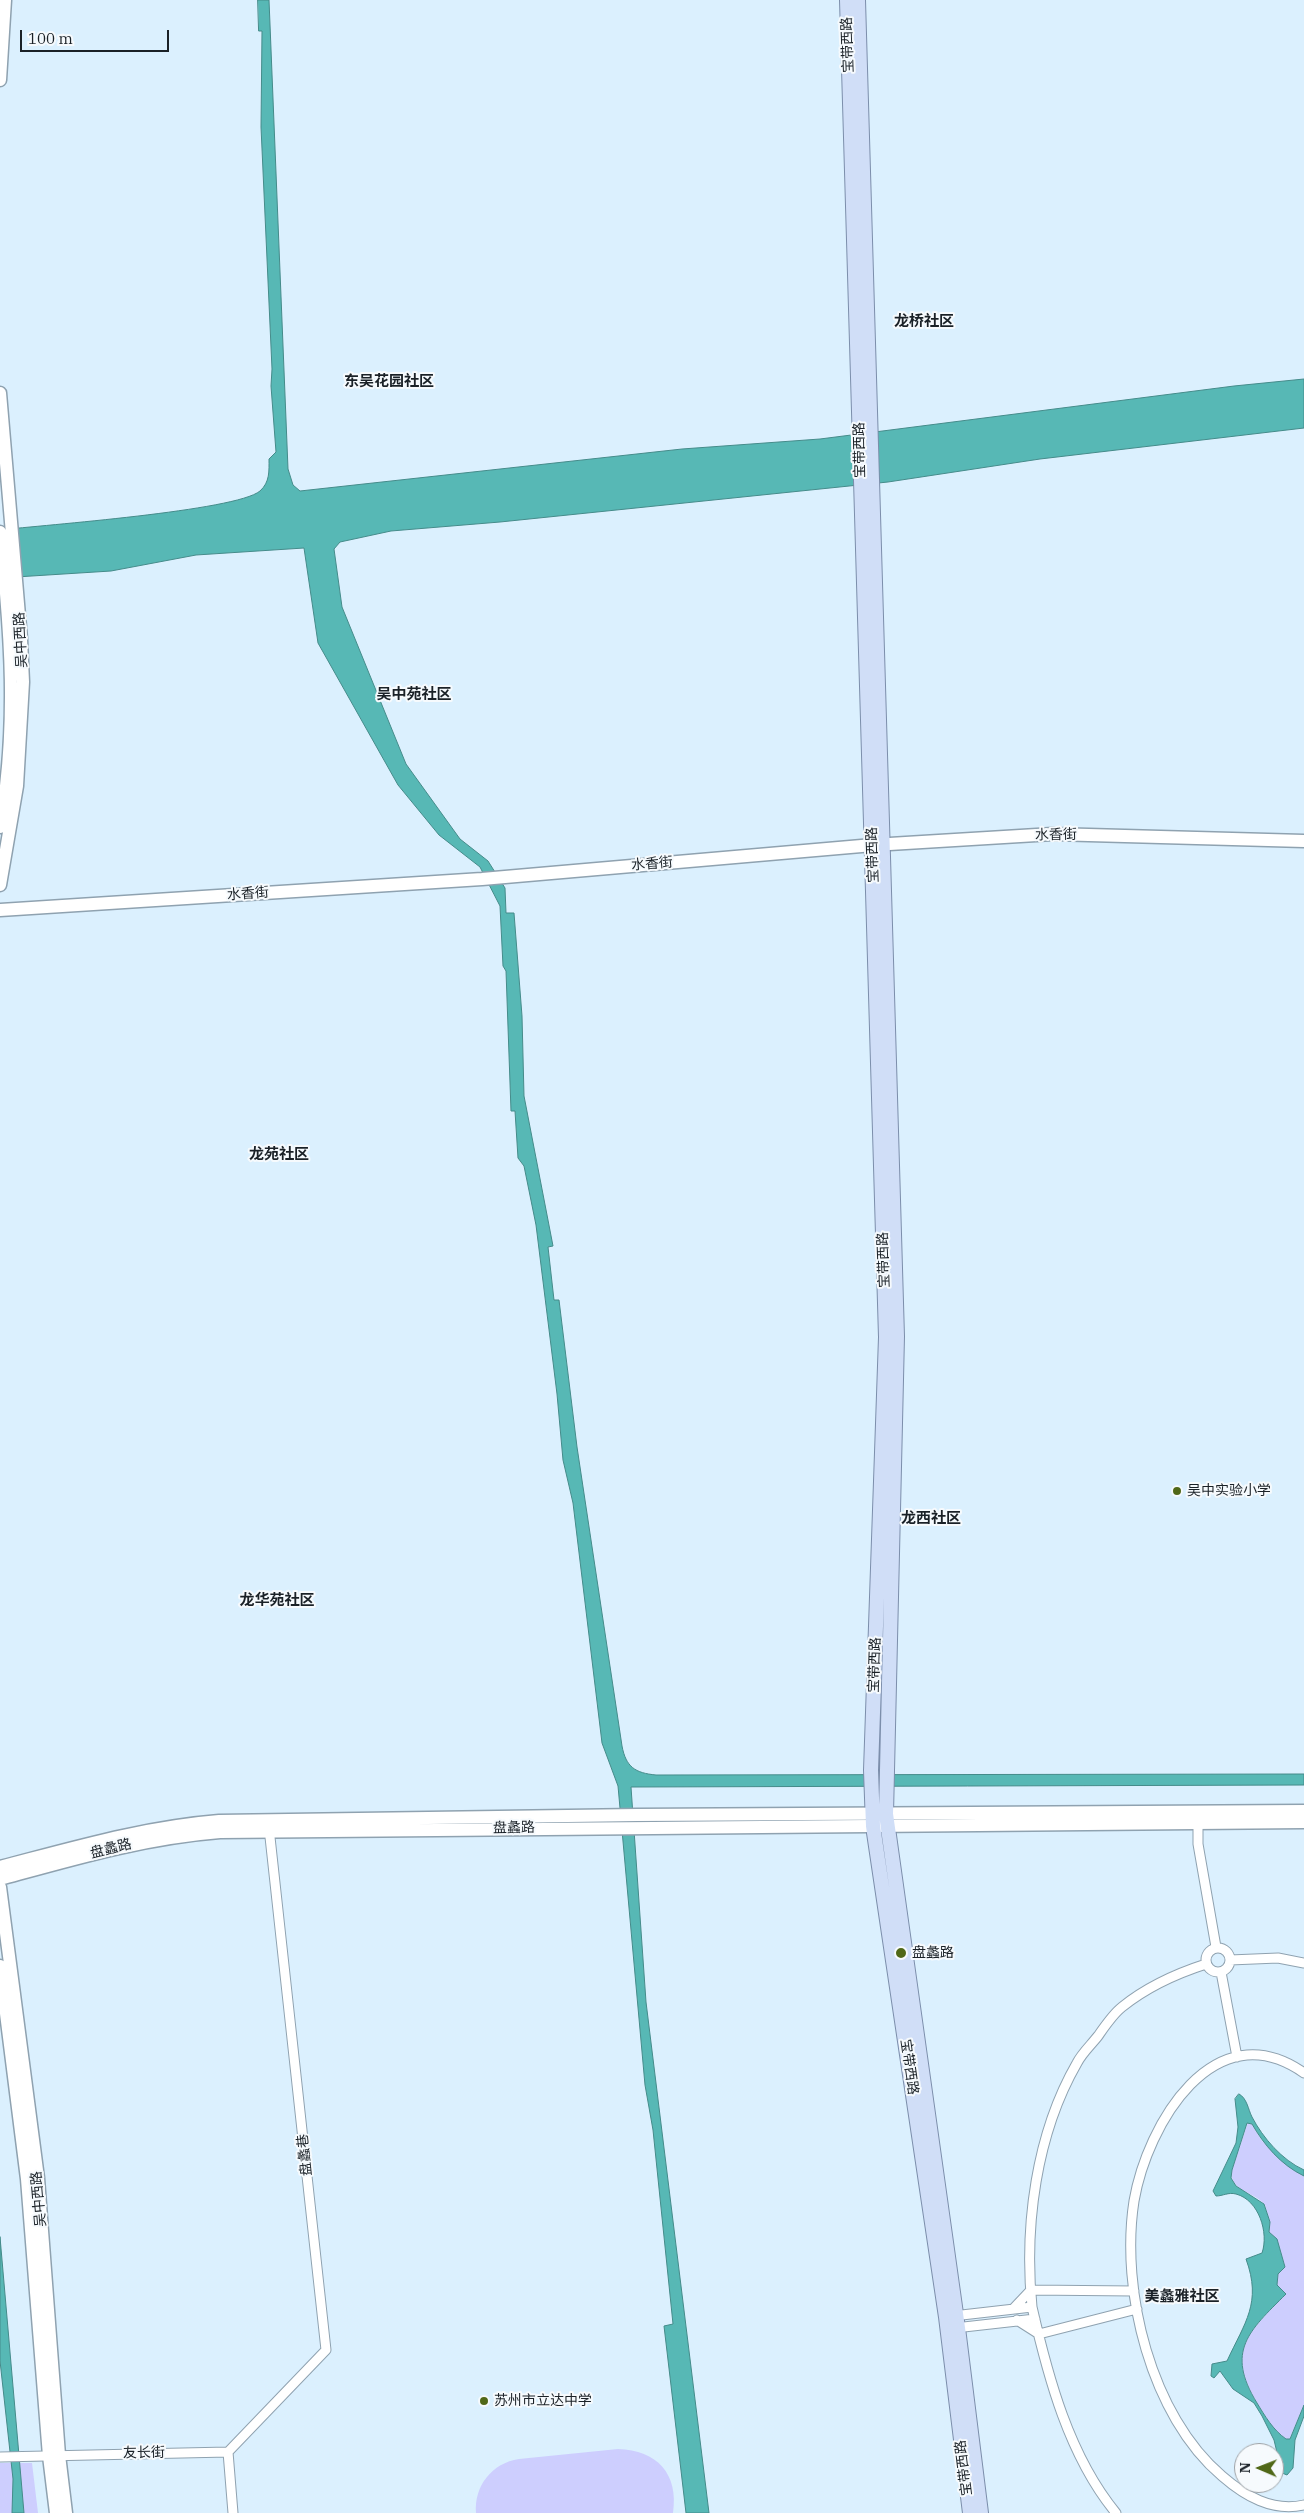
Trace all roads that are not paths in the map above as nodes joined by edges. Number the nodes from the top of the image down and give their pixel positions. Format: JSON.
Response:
{"nodes":[{"id":1,"x":5,"y":0,"type":"edge"},
{"id":2,"x":847,"y":0,"type":"edge"},
{"id":3,"x":858,"y":0,"type":"edge"},
{"id":4,"x":0,"y":80,"type":"edge"},
{"id":5,"x":0,"y":394,"type":"edge"},
{"id":6,"x":865,"y":427,"type":"junction"},
{"id":7,"x":0,"y":532,"type":"edge"},
{"id":8,"x":11,"y":585,"type":"junction"},
{"id":9,"x":0,"y":827,"type":"edge"},
{"id":10,"x":1304,"y":841,"type":"edge"},
{"id":11,"x":879,"y":844,"type":"junction"},
{"id":12,"x":0,"y":885,"type":"edge"},
{"id":13,"x":0,"y":910,"type":"edge"},
{"id":14,"x":1304,"y":1811,"type":"edge"},
{"id":15,"x":1198,"y":1818,"type":"junction"},
{"id":16,"x":880,"y":1820,"type":"junction"},
{"id":17,"x":1304,"y":1822,"type":"edge"},
{"id":18,"x":269,"y":1825,"type":"junction"},
{"id":19,"x":0,"y":1868,"type":"edge"},
{"id":20,"x":0,"y":1879,"type":"edge"},
{"id":21,"x":0,"y":1887,"type":"edge"},
{"id":22,"x":1216,"y":1947,"type":"junction"},
{"id":23,"x":1230,"y":1960,"type":"junction"},
{"id":24,"x":1206,"y":1964,"type":"junction"},
{"id":25,"x":1304,"y":1964,"type":"edge"},
{"id":26,"x":0,"y":1966,"type":"edge"},
{"id":27,"x":1221,"y":1972,"type":"junction"},
{"id":28,"x":1237,"y":2057,"type":"junction"},
{"id":29,"x":1304,"y":2073,"type":"edge"},
{"id":30,"x":1030,"y":2290,"type":"junction"},
{"id":31,"x":1134,"y":2291,"type":"junction"},
{"id":32,"x":1032,"y":2307,"type":"junction"},
{"id":33,"x":1013,"y":2309,"type":"junction"},
{"id":34,"x":1137,"y":2309,"type":"junction"},
{"id":35,"x":1035,"y":2318,"type":"junction"},
{"id":36,"x":1017,"y":2320,"type":"junction"},
{"id":37,"x":952,"y":2322,"type":"junction"},
{"id":38,"x":1038,"y":2334,"type":"junction"},
{"id":39,"x":228,"y":2452,"type":"junction"},
{"id":40,"x":54,"y":2455,"type":"junction"},
{"id":41,"x":4,"y":2457,"type":"edge"},
{"id":42,"x":1304,"y":2505,"type":"edge"},
{"id":43,"x":1293,"y":2510,"type":"edge"},
{"id":44,"x":56,"y":2513,"type":"edge"},
{"id":45,"x":66,"y":2513,"type":"edge"},
{"id":46,"x":233,"y":2513,"type":"edge"},
{"id":47,"x":970,"y":2513,"type":"edge"},
{"id":48,"x":981,"y":2513,"type":"edge"},
{"id":49,"x":1116,"y":2513,"type":"edge"}],
"edges":[{"from":1,"to":4,"type":"main road"},
{"from":2,"to":6,"type":"main road","name":"宝带西路"},
{"from":3,"to":6,"type":"main road","name":"宝带西路"},
{"from":5,"to":8,"type":"main road","name":"吴中西路"},
{"from":6,"to":11,"type":"main road","name":"宝带西路"},
{"from":7,"to":8,"type":"main road","name":"吴中西路"},
{"from":8,"to":9,"type":"main road","name":"吴中西路"},
{"from":8,"to":12,"type":"main road","name":"吴中西路"},
{"from":10,"to":11,"type":"main road","name":"水香街"},
{"from":11,"to":13,"type":"main road","name":"水香街"},
{"from":11,"to":16,"type":"main road","name":"宝带西路"},
{"from":11,"to":16,"type":"main road","name":"宝带西路"},
{"from":14,"to":15,"type":"main road","name":"盘蠡路"},
{"from":15,"to":16,"type":"main road","name":"盘蠡路"},
{"from":15,"to":17,"type":"main road","name":"盘蠡路"},
{"from":15,"to":22,"type":"street"},
{"from":16,"to":18,"type":"main road","name":"盘蠡路"},
{"from":16,"to":37,"type":"main road","name":"宝带西路"},
{"from":18,"to":19,"type":"main road","name":"盘蠡路"},
{"from":18,"to":20,"type":"main road","name":"盘蠡路"},
{"from":18,"to":39,"type":"street","name":"盘蠡巷"},
{"from":21,"to":40,"type":"main road","name":"吴中西路"},
{"from":22,"to":23,"type":"street"},
{"from":22,"to":24,"type":"street"},
{"from":23,"to":25,"type":"street"},
{"from":23,"to":27,"type":"street"},
{"from":24,"to":27,"type":"street"},
{"from":24,"to":30,"type":"street"},
{"from":26,"to":40,"type":"main road","name":"吴中西路"},
{"from":27,"to":28,"type":"street"},
{"from":28,"to":29,"type":"street"},
{"from":28,"to":31,"type":"street"},
{"from":30,"to":31,"type":"street"},
{"from":30,"to":32,"type":"street"},
{"from":30,"to":33,"type":"street"},
{"from":31,"to":34,"type":"street"},
{"from":32,"to":33,"type":"street"},
{"from":32,"to":35,"type":"street"},
{"from":33,"to":37,"type":"street"},
{"from":34,"to":38,"type":"street"},
{"from":34,"to":43,"type":"street"},
{"from":35,"to":36,"type":"street"},
{"from":35,"to":38,"type":"street"},
{"from":36,"to":37,"type":"street"},
{"from":36,"to":38,"type":"street"},
{"from":37,"to":47,"type":"main road","name":"宝带西路"},
{"from":37,"to":48,"type":"main road","name":"宝带西路"},
{"from":38,"to":49,"type":"street"},
{"from":39,"to":40,"type":"street","name":"友长街"},
{"from":39,"to":46,"type":"street"},
{"from":40,"to":41,"type":"street","name":"友长街"},
{"from":40,"to":44,"type":"main road","name":"吴中西路"},
{"from":40,"to":45,"type":"main road","name":"吴中西路"},
{"from":42,"to":43,"type":"street"}]}
